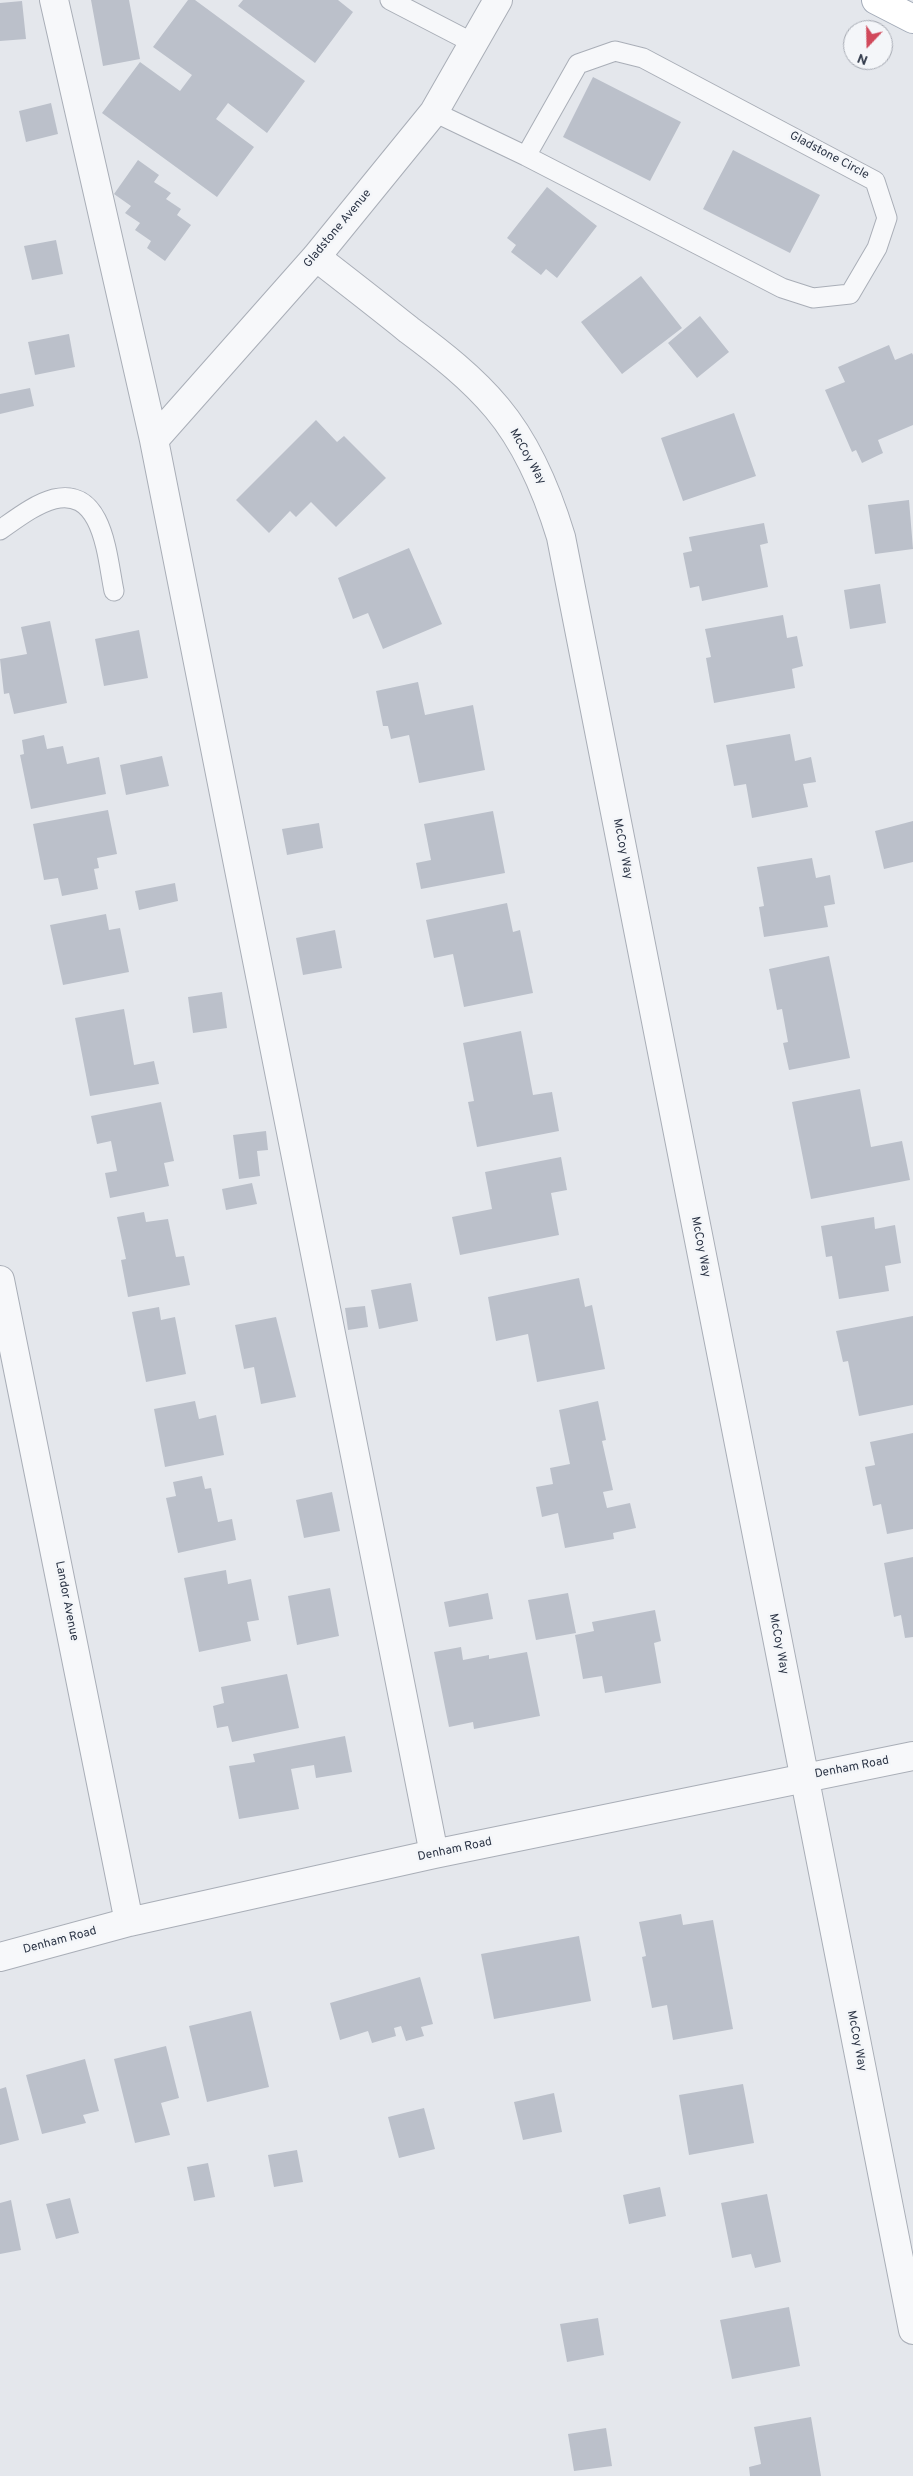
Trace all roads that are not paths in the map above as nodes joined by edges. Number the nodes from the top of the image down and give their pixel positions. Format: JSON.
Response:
{"nodes":[{"id":1,"x":54,"y":0,"type":"edge"},
{"id":2,"x":390,"y":0,"type":"edge"},
{"id":3,"x":498,"y":0,"type":"edge"},
{"id":4,"x":876,"y":0,"type":"edge"},
{"id":5,"x":913,"y":19,"type":"edge"},
{"id":6,"x":473,"y":43,"type":"junction"},
{"id":7,"x":434,"y":112,"type":"junction"},
{"id":8,"x":526,"y":156,"type":"junction"},
{"id":9,"x":316,"y":257,"type":"junction"},
{"id":10,"x":154,"y":440,"type":"junction"},
{"id":11,"x":0,"y":530,"type":"edge"},
{"id":12,"x":114,"y":591,"type":"dead end"},
{"id":13,"x":0,"y":1280,"type":"edge"},
{"id":14,"x":913,"y":1756,"type":"edge"},
{"id":15,"x":804,"y":1778,"type":"junction"},
{"id":16,"x":434,"y":1854,"type":"junction"},
{"id":17,"x":129,"y":1922,"type":"junction"},
{"id":18,"x":0,"y":1957,"type":"edge"},
{"id":19,"x":913,"y":2330,"type":"edge"}],
"edges":[{"from":1,"to":10,"type":"street"},
{"from":2,"to":6,"type":"lane"},
{"from":3,"to":6,"type":"street","name":"Gladstone Avenue"},
{"from":4,"to":5,"type":"main road"},
{"from":6,"to":7,"type":"street","name":"Gladstone Avenue"},
{"from":7,"to":8,"type":"lane","name":"Gladstone Circle"},
{"from":7,"to":9,"type":"street","name":"Gladstone Avenue"},
{"from":8,"to":8,"type":"lane","name":"Gladstone Circle"},
{"from":9,"to":10,"type":"street","name":"Gladstone Avenue"},
{"from":9,"to":15,"type":"street","name":"McCoy Way"},
{"from":10,"to":16,"type":"street"},
{"from":11,"to":12,"type":"lane"},
{"from":13,"to":17,"type":"street","name":"Landor Avenue"},
{"from":14,"to":15,"type":"street","name":"Denham Road"},
{"from":15,"to":16,"type":"street","name":"Denham Road"},
{"from":15,"to":19,"type":"street","name":"McCoy Way"},
{"from":16,"to":17,"type":"street","name":"Denham Road"},
{"from":17,"to":18,"type":"street","name":"Denham Road"}]}
